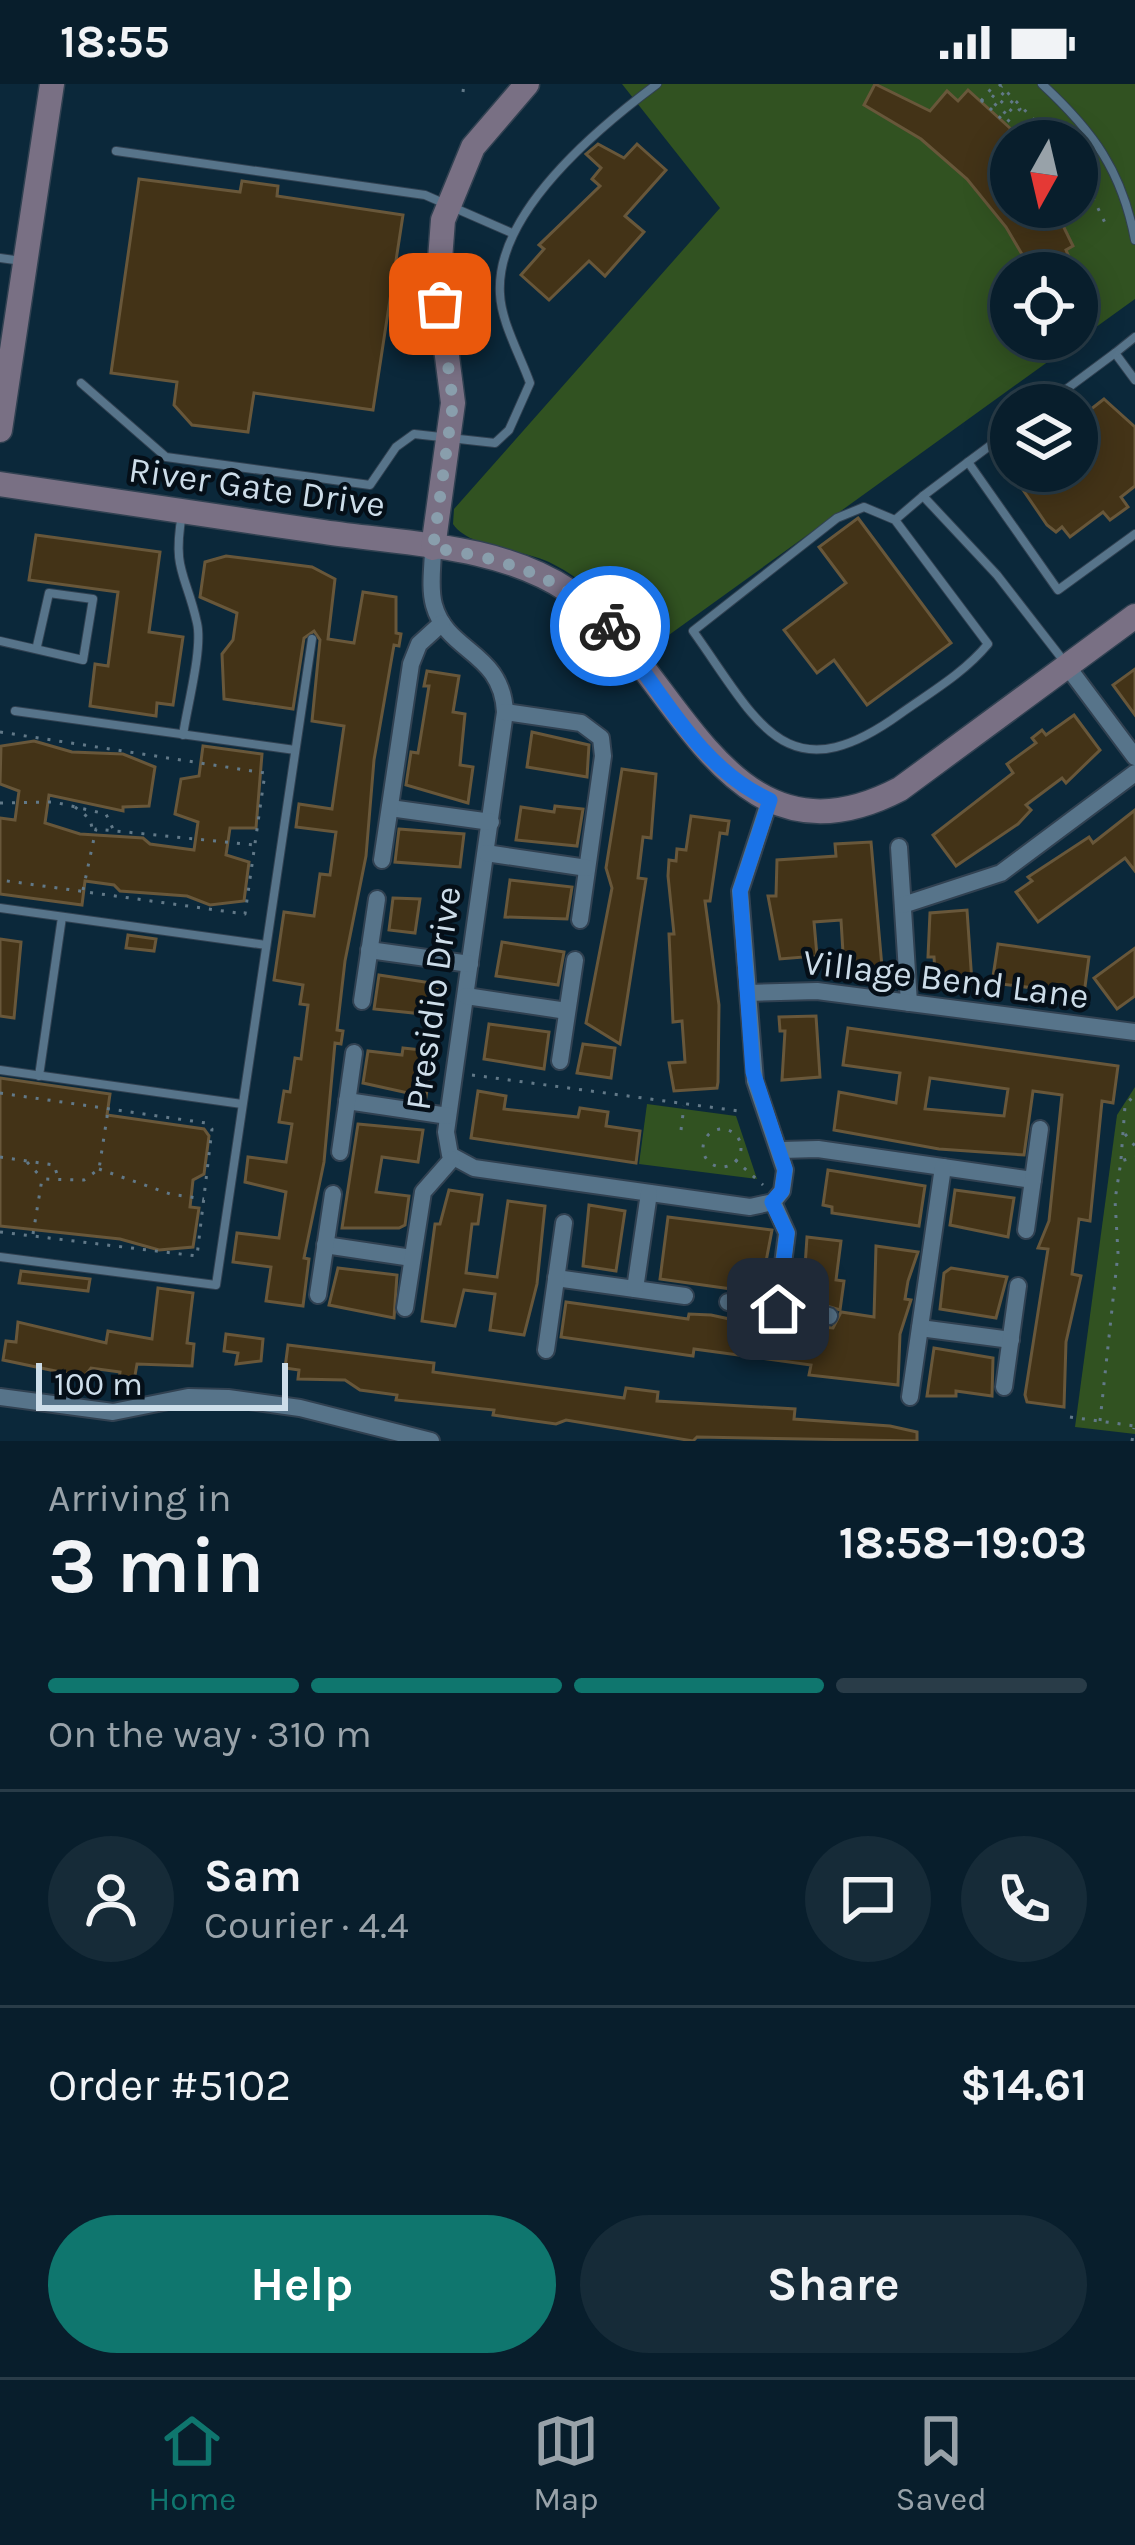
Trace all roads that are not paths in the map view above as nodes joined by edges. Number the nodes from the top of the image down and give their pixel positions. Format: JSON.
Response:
{"nodes":[{"id":1,"x":52,"y":84,"type":"edge"},
{"id":2,"x":527,"y":84,"type":"edge"},
{"id":3,"x":657,"y":84,"type":"edge"},
{"id":4,"x":1048,"y":86,"type":"edge"},
{"id":5,"x":116,"y":151,"type":"dead end"},
{"id":6,"x":448,"y":203,"type":"junction"},
{"id":7,"x":512,"y":233,"type":"junction"},
{"id":8,"x":1135,"y":240,"type":"edge"},
{"id":9,"x":13,"y":260,"type":"edge"},
{"id":10,"x":1135,"y":337,"type":"edge"},
{"id":11,"x":1115,"y":353,"type":"junction"},
{"id":12,"x":1135,"y":380,"type":"edge"},
{"id":13,"x":3,"y":383,"type":"edge"},
{"id":14,"x":81,"y":383,"type":"dead end"},
{"id":15,"x":1073,"y":384,"type":"edge"},
{"id":16,"x":0,"y":430,"type":"edge"},
{"id":17,"x":449,"y":439,"type":"junction"},
{"id":18,"x":990,"y":446,"type":"edge"},
{"id":19,"x":968,"y":462,"type":"junction"},
{"id":20,"x":0,"y":484,"type":"edge"},
{"id":21,"x":923,"y":496,"type":"junction"},
{"id":22,"x":182,"y":511,"type":"junction"},
{"id":23,"x":895,"y":520,"type":"junction"},
{"id":24,"x":1135,"y":534,"type":"edge"},
{"id":25,"x":433,"y":548,"type":"junction"},
{"id":26,"x":1135,"y":616,"type":"edge"},
{"id":27,"x":442,"y":623,"type":"junction"},
{"id":28,"x":311,"y":639,"type":"dead end"},
{"id":29,"x":0,"y":641,"type":"edge"},
{"id":30,"x":38,"y":646,"type":"junction"},
{"id":31,"x":1067,"y":666,"type":"junction"},
{"id":32,"x":15,"y":711,"type":"dead end"},
{"id":33,"x":505,"y":712,"type":"junction"},
{"id":34,"x":183,"y":735,"type":"junction"},
{"id":35,"x":295,"y":750,"type":"junction"},
{"id":36,"x":1135,"y":758,"type":"edge"},
{"id":37,"x":1135,"y":773,"type":"edge"},
{"id":38,"x":770,"y":800,"type":"junction"},
{"id":39,"x":390,"y":808,"type":"junction"},
{"id":40,"x":491,"y":822,"type":"junction"},
{"id":41,"x":899,"y":847,"type":"dead end"},
{"id":42,"x":486,"y":853,"type":"junction"},
{"id":43,"x":382,"y":860,"type":"dead end"},
{"id":44,"x":587,"y":868,"type":"junction"},
{"id":45,"x":376,"y":899,"type":"dead end"},
{"id":46,"x":903,"y":905,"type":"junction"},
{"id":47,"x":0,"y":908,"type":"edge"},
{"id":48,"x":62,"y":917,"type":"junction"},
{"id":49,"x":580,"y":920,"type":"dead end"},
{"id":50,"x":266,"y":945,"type":"junction"},
{"id":51,"x":369,"y":950,"type":"junction"},
{"id":52,"x":575,"y":961,"type":"dead end"},
{"id":53,"x":470,"y":964,"type":"junction"},
{"id":54,"x":748,"y":993,"type":"junction"},
{"id":55,"x":466,"y":996,"type":"junction"},
{"id":56,"x":362,"y":1001,"type":"dead end"},
{"id":57,"x":909,"y":1003,"type":"junction"},
{"id":58,"x":567,"y":1011,"type":"junction"},
{"id":59,"x":1135,"y":1032,"type":"edge"},
{"id":60,"x":354,"y":1053,"type":"dead end"},
{"id":61,"x":560,"y":1061,"type":"dead end"},
{"id":62,"x":0,"y":1070,"type":"edge"},
{"id":63,"x":39,"y":1076,"type":"junction"},
{"id":64,"x":347,"y":1102,"type":"junction"},
{"id":65,"x":242,"y":1104,"type":"junction"},
{"id":66,"x":448,"y":1116,"type":"junction"},
{"id":67,"x":1040,"y":1129,"type":"dead end"},
{"id":68,"x":781,"y":1150,"type":"junction"},
{"id":69,"x":340,"y":1152,"type":"dead end"},
{"id":70,"x":452,"y":1159,"type":"junction"},
{"id":71,"x":943,"y":1167,"type":"junction"},
{"id":72,"x":1033,"y":1180,"type":"junction"},
{"id":73,"x":649,"y":1193,"type":"junction"},
{"id":74,"x":333,"y":1194,"type":"dead end"},
{"id":75,"x":770,"y":1195,"type":"junction"},
{"id":76,"x":564,"y":1223,"type":"dead end"},
{"id":77,"x":1026,"y":1231,"type":"dead end"},
{"id":78,"x":326,"y":1245,"type":"junction"},
{"id":79,"x":0,"y":1256,"type":"edge"},
{"id":80,"x":412,"y":1258,"type":"junction"},
{"id":81,"x":556,"y":1278,"type":"junction"},
{"id":82,"x":1018,"y":1286,"type":"dead end"},
{"id":83,"x":635,"y":1289,"type":"junction"},
{"id":84,"x":318,"y":1295,"type":"dead end"},
{"id":85,"x":685,"y":1296,"type":"dead end"},
{"id":86,"x":728,"y":1302,"type":"dead end"},
{"id":87,"x":405,"y":1308,"type":"dead end"},
{"id":88,"x":778,"y":1309,"type":"junction"},
{"id":89,"x":829,"y":1316,"type":"dead end"},
{"id":90,"x":920,"y":1328,"type":"junction"},
{"id":91,"x":1011,"y":1340,"type":"junction"},
{"id":92,"x":546,"y":1350,"type":"dead end"},
{"id":93,"x":1004,"y":1387,"type":"dead end"},
{"id":94,"x":0,"y":1397,"type":"edge"},
{"id":95,"x":910,"y":1397,"type":"dead end"},
{"id":96,"x":364,"y":1434,"type":"edge"},
{"id":97,"x":431,"y":1441,"type":"edge"}],
"edges":[{"from":1,"to":9,"type":"street"},
{"from":2,"to":6,"type":"street"},
{"from":3,"to":7,"type":"lane"},
{"from":4,"to":8,"type":"lane"},
{"from":5,"to":6,"type":"lane"},
{"from":6,"to":7,"type":"lane"},
{"from":6,"to":17,"type":"street"},
{"from":7,"to":17,"type":"lane"},
{"from":9,"to":13,"type":"street"},
{"from":10,"to":11,"type":"lane"},
{"from":11,"to":12,"type":"lane"},
{"from":11,"to":15,"type":"lane"},
{"from":13,"to":16,"type":"street"},
{"from":14,"to":17,"type":"lane"},
{"from":17,"to":25,"type":"street"},
{"from":18,"to":19,"type":"lane"},
{"from":19,"to":21,"type":"lane"},
{"from":19,"to":24,"type":"lane"},
{"from":20,"to":22,"type":"street","name":"River Gate Drive"},
{"from":21,"to":23,"type":"lane"},
{"from":21,"to":31,"type":"lane"},
{"from":22,"to":25,"type":"street","name":"River Gate Drive"},
{"from":22,"to":34,"type":"lane"},
{"from":23,"to":23,"type":"lane"},
{"from":25,"to":27,"type":"street"},
{"from":25,"to":38,"type":"street","name":"River Gate Drive"},
{"from":26,"to":31,"type":"street","name":"River Gate Drive"},
{"from":27,"to":33,"type":"street"},
{"from":27,"to":39,"type":"street"},
{"from":28,"to":35,"type":"lane"},
{"from":29,"to":30,"type":"lane"},
{"from":30,"to":30,"type":"lane"},
{"from":31,"to":36,"type":"street"},
{"from":31,"to":38,"type":"street","name":"River Gate Drive"},
{"from":32,"to":34,"type":"lane"},
{"from":33,"to":40,"type":"street","name":"Presidio Drive"},
{"from":33,"to":44,"type":"street"},
{"from":34,"to":35,"type":"lane"},
{"from":35,"to":50,"type":"lane"},
{"from":37,"to":46,"type":"street"},
{"from":38,"to":54,"type":"street"},
{"from":39,"to":40,"type":"street"},
{"from":39,"to":43,"type":"street"},
{"from":40,"to":42,"type":"street","name":"Presidio Drive"},
{"from":41,"to":46,"type":"street"},
{"from":42,"to":44,"type":"street"},
{"from":42,"to":53,"type":"street","name":"Presidio Drive"},
{"from":44,"to":49,"type":"street"},
{"from":45,"to":51,"type":"street"},
{"from":46,"to":57,"type":"street"},
{"from":47,"to":48,"type":"lane"},
{"from":48,"to":50,"type":"lane"},
{"from":48,"to":63,"type":"lane"},
{"from":50,"to":65,"type":"lane"},
{"from":51,"to":53,"type":"street"},
{"from":51,"to":56,"type":"street"},
{"from":52,"to":58,"type":"street"},
{"from":53,"to":55,"type":"street","name":"Presidio Drive"},
{"from":54,"to":57,"type":"street","name":"Village Bend Lane"},
{"from":54,"to":68,"type":"street"},
{"from":55,"to":58,"type":"street"},
{"from":55,"to":66,"type":"street","name":"Presidio Drive"},
{"from":57,"to":59,"type":"street","name":"Village Bend Lane"},
{"from":58,"to":61,"type":"street"},
{"from":60,"to":64,"type":"street"},
{"from":62,"to":63,"type":"lane"},
{"from":63,"to":65,"type":"lane"},
{"from":64,"to":66,"type":"street"},
{"from":64,"to":69,"type":"street"},
{"from":65,"to":79,"type":"lane"},
{"from":66,"to":70,"type":"street","name":"Presidio Drive"},
{"from":67,"to":72,"type":"street"},
{"from":68,"to":71,"type":"street"},
{"from":68,"to":75,"type":"street"},
{"from":70,"to":73,"type":"street","name":"Presidio Drive"},
{"from":70,"to":80,"type":"street"},
{"from":71,"to":72,"type":"street"},
{"from":71,"to":90,"type":"street"},
{"from":72,"to":77,"type":"street"},
{"from":73,"to":75,"type":"street","name":"Presidio Drive"},
{"from":73,"to":83,"type":"street"},
{"from":74,"to":78,"type":"street"},
{"from":75,"to":88,"type":"street"},
{"from":76,"to":81,"type":"street"},
{"from":78,"to":80,"type":"street"},
{"from":78,"to":84,"type":"street"},
{"from":80,"to":87,"type":"street"},
{"from":81,"to":83,"type":"street"},
{"from":81,"to":92,"type":"street"},
{"from":82,"to":91,"type":"street"},
{"from":83,"to":85,"type":"street"},
{"from":86,"to":88,"type":"street"},
{"from":88,"to":89,"type":"street"},
{"from":90,"to":91,"type":"street"},
{"from":90,"to":95,"type":"street"},
{"from":91,"to":93,"type":"street"},
{"from":94,"to":96,"type":"street"},
{"from":96,"to":97,"type":"street"}]}
